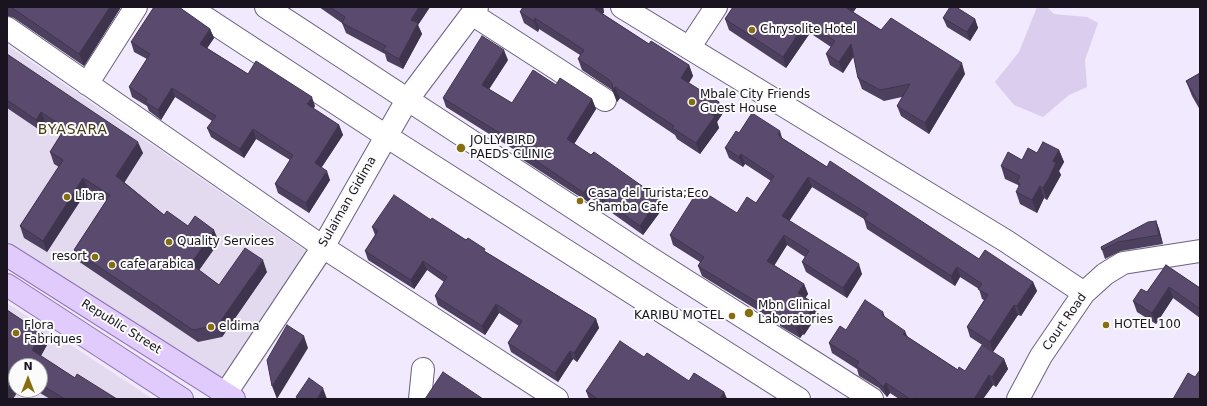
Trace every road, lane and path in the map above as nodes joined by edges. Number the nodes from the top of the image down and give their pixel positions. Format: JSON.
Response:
{"nodes":[{"id":1,"x":136,"y":7,"type":"edge"},
{"id":2,"x":189,"y":7,"type":"edge"},
{"id":3,"x":266,"y":7,"type":"edge"},
{"id":4,"x":622,"y":7,"type":"edge"},
{"id":5,"x":716,"y":7,"type":"edge"},
{"id":6,"x":474,"y":10,"type":"edge"},
{"id":7,"x":7,"y":28,"type":"edge"},
{"id":8,"x":689,"y":48,"type":"junction"},
{"id":9,"x":87,"y":84,"type":"junction"},
{"id":10,"x":407,"y":100,"type":"junction"},
{"id":11,"x":605,"y":100,"type":"dead end"},
{"id":12,"x":386,"y":136,"type":"junction"},
{"id":13,"x":323,"y":247,"type":"junction"},
{"id":14,"x":1200,"y":251,"type":"edge"},
{"id":15,"x":7,"y":256,"type":"edge"},
{"id":16,"x":7,"y":285,"type":"edge"},
{"id":17,"x":1084,"y":293,"type":"junction"},
{"id":18,"x":423,"y":369,"type":"dead end"},
{"id":19,"x":227,"y":397,"type":"edge"},
{"id":20,"x":182,"y":399,"type":"edge"},
{"id":21,"x":420,"y":399,"type":"edge"},
{"id":22,"x":557,"y":399,"type":"edge"},
{"id":23,"x":799,"y":399,"type":"edge"},
{"id":24,"x":872,"y":399,"type":"edge"},
{"id":25,"x":1018,"y":399,"type":"edge"}],
"edges":[{"from":1,"to":9,"type":"street"},
{"from":2,"to":12,"type":"street"},
{"from":3,"to":10,"type":"street"},
{"from":4,"to":8,"type":"street"},
{"from":5,"to":8,"type":"street"},
{"from":6,"to":10,"type":"street","name":"Sulaiman Gidima"},
{"from":6,"to":11,"type":"street"},
{"from":7,"to":9,"type":"street"},
{"from":8,"to":17,"type":"street"},
{"from":9,"to":13,"type":"street"},
{"from":10,"to":12,"type":"street","name":"Sulaiman Gidima"},
{"from":10,"to":24,"type":"street"},
{"from":12,"to":13,"type":"street","name":"Sulaiman Gidima"},
{"from":12,"to":23,"type":"street"},
{"from":13,"to":19,"type":"street","name":"Sulaiman Gidima"},
{"from":13,"to":22,"type":"street"},
{"from":14,"to":17,"type":"street","name":"Court Road"},
{"from":15,"to":19,"type":"main road","name":"Republic Street"},
{"from":16,"to":20,"type":"main road"},
{"from":17,"to":25,"type":"street","name":"Court Road"},
{"from":18,"to":21,"type":"street"}]}
